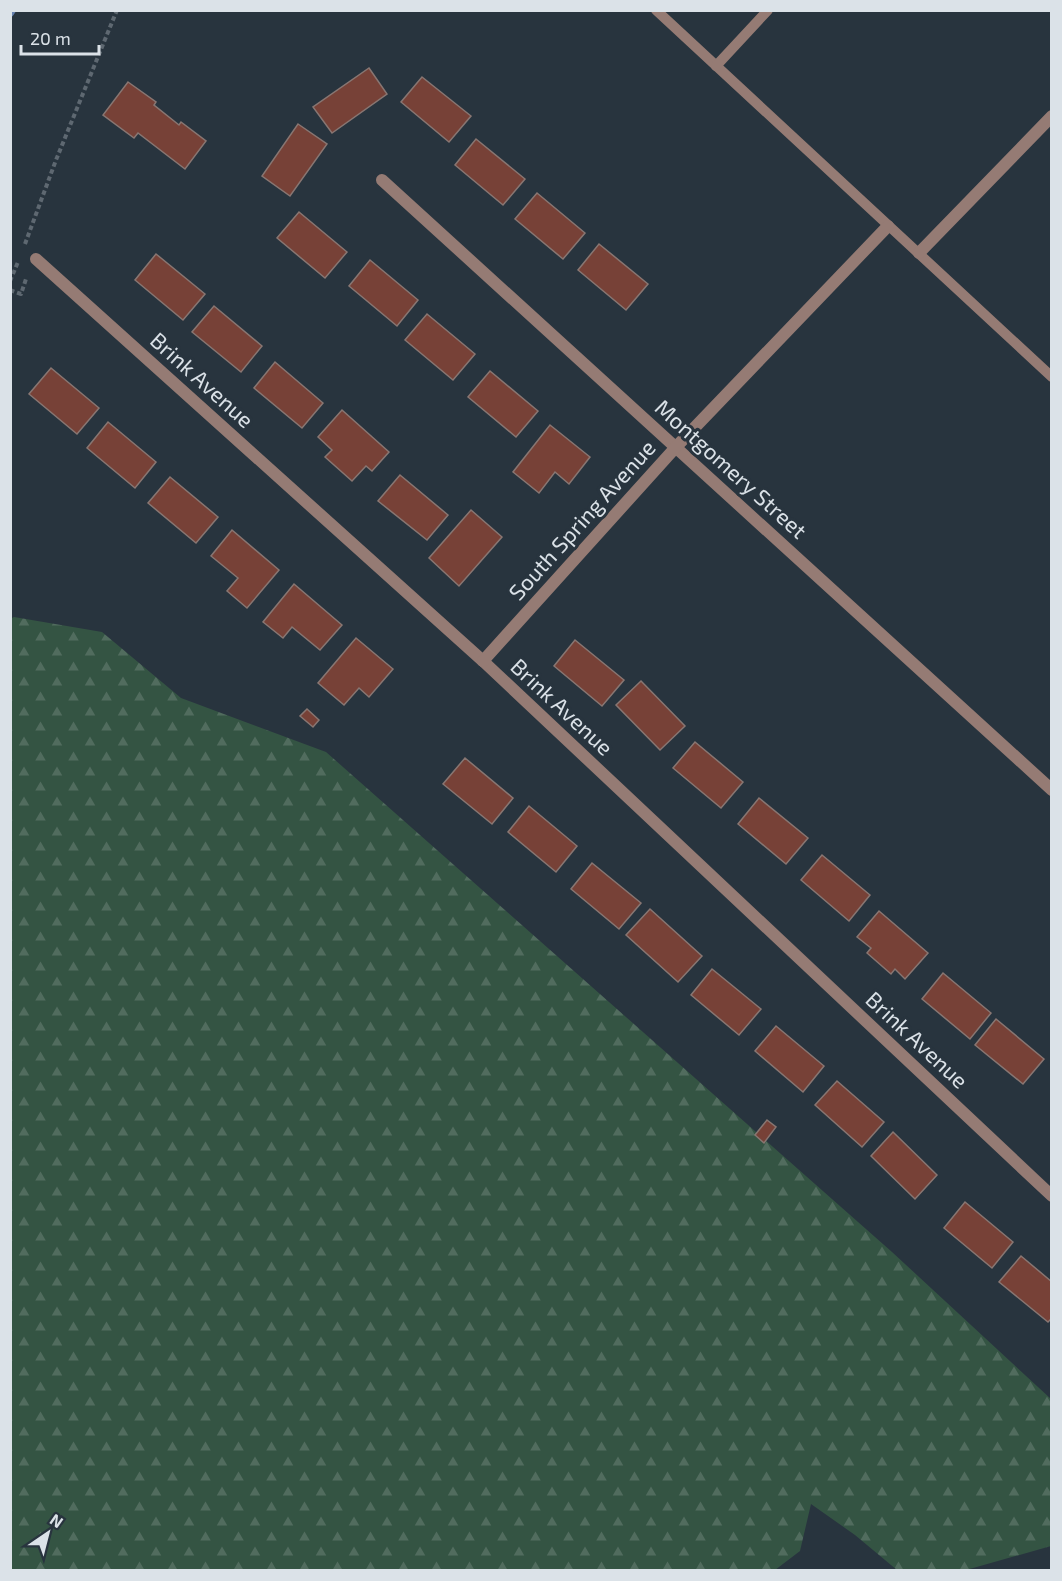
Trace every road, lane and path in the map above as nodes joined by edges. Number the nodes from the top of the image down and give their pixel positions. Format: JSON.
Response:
{"nodes":[{"id":1,"x":117,"y":10,"type":"edge"},
{"id":2,"x":768,"y":10,"type":"edge"},
{"id":3,"x":658,"y":11,"type":"edge"},
{"id":4,"x":716,"y":66,"type":"junction"},
{"id":5,"x":1052,"y":116,"type":"edge"},
{"id":6,"x":382,"y":180,"type":"dead end"},
{"id":7,"x":888,"y":226,"type":"junction"},
{"id":8,"x":919,"y":253,"type":"junction"},
{"id":9,"x":36,"y":259,"type":"dead end"},
{"id":10,"x":26,"y":279,"type":"dead end"},
{"id":11,"x":10,"y":281,"type":"edge"},
{"id":12,"x":10,"y":290,"type":"edge"},
{"id":13,"x":1052,"y":377,"type":"edge"},
{"id":14,"x":676,"y":447,"type":"junction"},
{"id":15,"x":483,"y":661,"type":"junction"},
{"id":16,"x":1052,"y":790,"type":"edge"},
{"id":17,"x":1052,"y":1196,"type":"edge"}],
"edges":[{"from":1,"to":11,"type":"path"},
{"from":2,"to":4,"type":"lane"},
{"from":3,"to":4,"type":"lane"},
{"from":4,"to":7,"type":"lane"},
{"from":5,"to":8,"type":"street"},
{"from":6,"to":14,"type":"street","name":"Montgomery Street"},
{"from":7,"to":8,"type":"lane"},
{"from":7,"to":14,"type":"street","name":"South Spring Avenue"},
{"from":8,"to":13,"type":"lane"},
{"from":9,"to":15,"type":"street","name":"Brink Avenue"},
{"from":10,"to":12,"type":"path"},
{"from":14,"to":15,"type":"street","name":"South Spring Avenue"},
{"from":14,"to":16,"type":"street","name":"Montgomery Street"},
{"from":15,"to":17,"type":"street","name":"Brink Avenue"}]}
